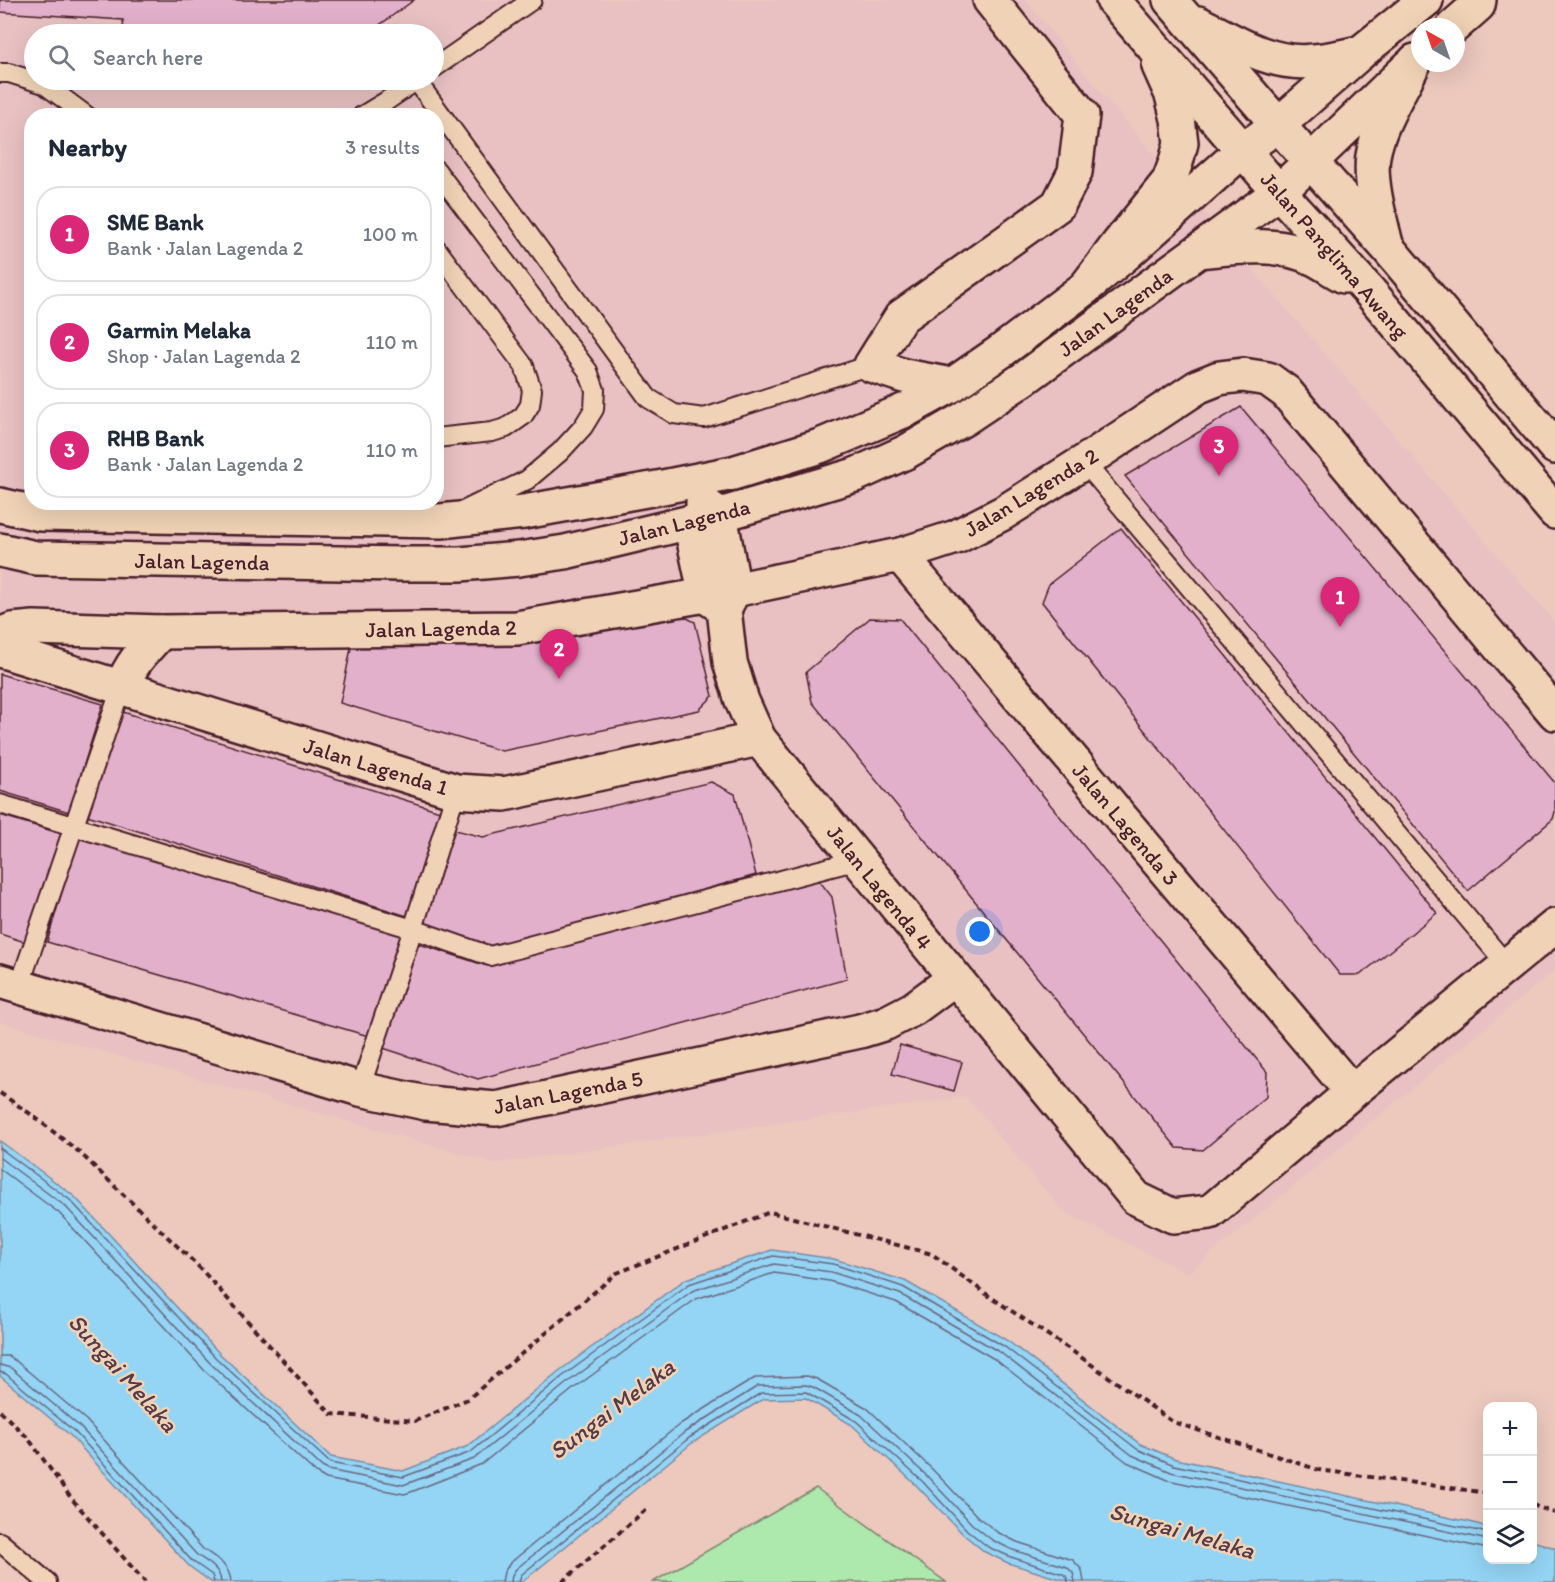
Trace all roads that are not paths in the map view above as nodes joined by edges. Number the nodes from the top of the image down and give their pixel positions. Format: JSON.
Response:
{"nodes":[{"id":1,"x":532,"y":0,"type":"edge"},
{"id":2,"x":990,"y":0,"type":"edge"},
{"id":3,"x":1113,"y":0,"type":"edge"},
{"id":4,"x":1426,"y":0,"type":"edge"},
{"id":5,"x":1479,"y":0,"type":"edge"},
{"id":6,"x":1176,"y":8,"type":"edge"},
{"id":7,"x":1463,"y":18,"type":"edge"},
{"id":8,"x":1149,"y":43,"type":"junction"},
{"id":9,"x":1360,"y":53,"type":"junction"},
{"id":10,"x":444,"y":61,"type":"edge"},
{"id":11,"x":1411,"y":65,"type":"edge"},
{"id":12,"x":1411,"y":71,"type":"edge"},
{"id":13,"x":0,"y":73,"type":"edge"},
{"id":14,"x":24,"y":78,"type":"edge"},
{"id":15,"x":52,"y":90,"type":"edge"},
{"id":16,"x":407,"y":90,"type":"edge"},
{"id":17,"x":423,"y":90,"type":"edge"},
{"id":18,"x":76,"y":108,"type":"edge"},
{"id":19,"x":391,"y":108,"type":"edge"},
{"id":20,"x":436,"y":108,"type":"edge"},
{"id":21,"x":444,"y":118,"type":"edge"},
{"id":22,"x":1278,"y":125,"type":"junction"},
{"id":23,"x":1243,"y":150,"type":"junction"},
{"id":24,"x":1311,"y":162,"type":"junction"},
{"id":25,"x":444,"y":181,"type":"edge"},
{"id":26,"x":1279,"y":192,"type":"junction"},
{"id":27,"x":1386,"y":246,"type":"junction"},
{"id":28,"x":1199,"y":251,"type":"junction"},
{"id":29,"x":444,"y":259,"type":"edge"},
{"id":30,"x":1085,"y":288,"type":"junction"},
{"id":31,"x":1368,"y":291,"type":"junction"},
{"id":32,"x":871,"y":365,"type":"junction"},
{"id":33,"x":952,"y":385,"type":"junction"},
{"id":34,"x":444,"y":437,"type":"edge"},
{"id":35,"x":1555,"y":447,"type":"edge"},
{"id":36,"x":1084,"y":462,"type":"junction"},
{"id":37,"x":733,"y":472,"type":"junction"},
{"id":38,"x":663,"y":487,"type":"junction"},
{"id":39,"x":0,"y":506,"type":"edge"},
{"id":40,"x":1555,"y":512,"type":"edge"},
{"id":41,"x":704,"y":514,"type":"junction"},
{"id":42,"x":441,"y":521,"type":"junction"},
{"id":43,"x":0,"y":550,"type":"edge"},
{"id":44,"x":900,"y":555,"type":"junction"},
{"id":45,"x":721,"y":598,"type":"junction"},
{"id":46,"x":161,"y":632,"type":"junction"},
{"id":47,"x":0,"y":634,"type":"edge"},
{"id":48,"x":0,"y":651,"type":"edge"},
{"id":49,"x":121,"y":688,"type":"junction"},
{"id":50,"x":1555,"y":713,"type":"edge"},
{"id":51,"x":759,"y":739,"type":"junction"},
{"id":52,"x":456,"y":791,"type":"junction"},
{"id":53,"x":0,"y":804,"type":"edge"},
{"id":54,"x":73,"y":827,"type":"junction"},
{"id":55,"x":858,"y":860,"type":"junction"},
{"id":56,"x":1555,"y":926,"type":"edge"},
{"id":57,"x":413,"y":929,"type":"junction"},
{"id":58,"x":1508,"y":965,"type":"junction"},
{"id":59,"x":955,"y":978,"type":"junction"},
{"id":60,"x":9,"y":984,"type":"edge"},
{"id":61,"x":360,"y":1089,"type":"junction"},
{"id":62,"x":1352,"y":1092,"type":"junction"},
{"id":63,"x":0,"y":1542,"type":"edge"},
{"id":64,"x":47,"y":1582,"type":"edge"}],
"edges":[{"from":1,"to":10,"type":"lane"},
{"from":2,"to":32,"type":"street"},
{"from":3,"to":8,"type":"street","name":"Jalan Panglima Awang"},
{"from":4,"to":9,"type":"street","name":"Jalan Lagenda"},
{"from":5,"to":7,"type":"street"},
{"from":6,"to":9,"type":"street"},
{"from":6,"to":22,"type":"street","name":"Jalan Panglima Awang"},
{"from":8,"to":23,"type":"street","name":"Jalan Panglima Awang"},
{"from":8,"to":30,"type":"street"},
{"from":9,"to":22,"type":"street","name":"Jalan Lagenda"},
{"from":11,"to":24,"type":"street","name":"Jalan Lagenda"},
{"from":12,"to":27,"type":"street"},
{"from":13,"to":14,"type":"lane"},
{"from":15,"to":18,"type":"lane"},
{"from":16,"to":19,"type":"lane"},
{"from":17,"to":20,"type":"lane"},
{"from":21,"to":32,"type":"lane"},
{"from":22,"to":23,"type":"street","name":"Jalan Lagenda"},
{"from":22,"to":24,"type":"street","name":"Jalan Panglima Awang"},
{"from":23,"to":26,"type":"street","name":"Jalan Panglima Awang"},
{"from":23,"to":30,"type":"street","name":"Jalan Lagenda"},
{"from":24,"to":26,"type":"street","name":"Jalan Lagenda"},
{"from":24,"to":27,"type":"street","name":"Jalan Panglima Awang"},
{"from":25,"to":42,"type":"lane"},
{"from":26,"to":28,"type":"street","name":"Jalan Lagenda"},
{"from":26,"to":31,"type":"street","name":"Jalan Panglima Awang"},
{"from":27,"to":35,"type":"street","name":"Jalan Panglima Awang"},
{"from":28,"to":31,"type":"street"},
{"from":28,"to":41,"type":"street","name":"Jalan Lagenda"},
{"from":29,"to":34,"type":"lane"},
{"from":30,"to":33,"type":"street","name":"Jalan Lagenda"},
{"from":31,"to":40,"type":"street","name":"Jalan Panglima Awang"},
{"from":32,"to":33,"type":"street"},
{"from":33,"to":37,"type":"street","name":"Jalan Lagenda"},
{"from":36,"to":44,"type":"street","name":"Jalan Lagenda 2"},
{"from":36,"to":50,"type":"street","name":"Jalan Lagenda 2"},
{"from":36,"to":58,"type":"lane"},
{"from":37,"to":38,"type":"street","name":"Jalan Lagenda"},
{"from":37,"to":41,"type":"street"},
{"from":38,"to":41,"type":"street"},
{"from":38,"to":42,"type":"street","name":"Jalan Lagenda"},
{"from":39,"to":42,"type":"street","name":"Jalan Lagenda"},
{"from":41,"to":43,"type":"street","name":"Jalan Lagenda"},
{"from":41,"to":45,"type":"street","name":"Jalan Lagenda 4"},
{"from":44,"to":45,"type":"street","name":"Jalan Lagenda 2"},
{"from":44,"to":62,"type":"street","name":"Jalan Lagenda 3"},
{"from":45,"to":46,"type":"street","name":"Jalan Lagenda 2"},
{"from":45,"to":51,"type":"street","name":"Jalan Lagenda 4"},
{"from":46,"to":47,"type":"street","name":"Jalan Lagenda 2"},
{"from":46,"to":49,"type":"street"},
{"from":48,"to":49,"type":"street","name":"Jalan Lagenda 1"},
{"from":49,"to":52,"type":"street","name":"Jalan Lagenda 1"},
{"from":49,"to":54,"type":"lane"},
{"from":51,"to":52,"type":"street","name":"Jalan Lagenda 1"},
{"from":51,"to":55,"type":"street","name":"Jalan Lagenda 4"},
{"from":52,"to":57,"type":"lane"},
{"from":53,"to":54,"type":"lane"},
{"from":54,"to":57,"type":"lane"},
{"from":54,"to":60,"type":"lane"},
{"from":55,"to":57,"type":"lane"},
{"from":55,"to":59,"type":"street","name":"Jalan Lagenda 4"},
{"from":56,"to":58,"type":"street"},
{"from":57,"to":61,"type":"lane"},
{"from":58,"to":62,"type":"street"},
{"from":59,"to":61,"type":"street","name":"Jalan Lagenda 5"},
{"from":59,"to":62,"type":"street","name":"Jalan Lagenda 4"},
{"from":60,"to":61,"type":"street","name":"Jalan Lagenda 5"},
{"from":63,"to":64,"type":"lane"}]}
